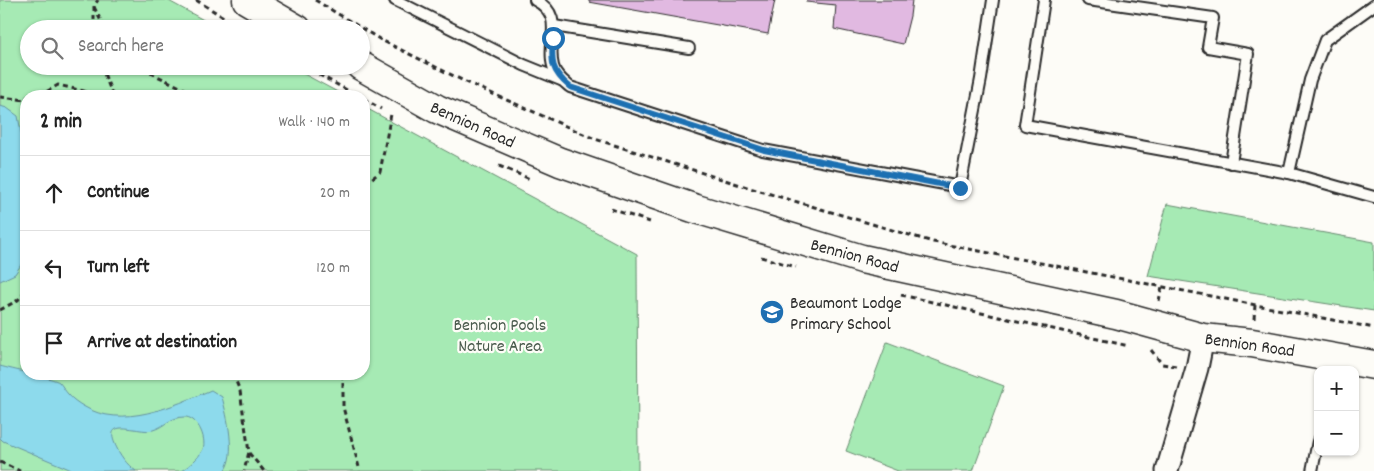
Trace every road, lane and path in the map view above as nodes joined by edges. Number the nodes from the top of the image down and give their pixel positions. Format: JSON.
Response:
{"nodes":[{"id":1,"x":98,"y":0,"type":"edge"},
{"id":2,"x":196,"y":0,"type":"edge"},
{"id":3,"x":247,"y":0,"type":"edge"},
{"id":4,"x":315,"y":0,"type":"edge"},
{"id":5,"x":396,"y":0,"type":"edge"},
{"id":6,"x":535,"y":0,"type":"edge"},
{"id":7,"x":993,"y":0,"type":"edge"},
{"id":8,"x":1044,"y":0,"type":"edge"},
{"id":9,"x":1088,"y":0,"type":"edge"},
{"id":10,"x":201,"y":1,"type":"edge"},
{"id":11,"x":1374,"y":5,"type":"edge"},
{"id":12,"x":94,"y":6,"type":"junction"},
{"id":13,"x":94,"y":20,"type":"edge"},
{"id":14,"x":101,"y":20,"type":"edge"},
{"id":15,"x":228,"y":20,"type":"edge"},
{"id":16,"x":281,"y":20,"type":"edge"},
{"id":17,"x":348,"y":20,"type":"edge"},
{"id":18,"x":554,"y":26,"type":"junction"},
{"id":19,"x":370,"y":33,"type":"edge"},
{"id":20,"x":690,"y":48,"type":"dead end"},
{"id":21,"x":370,"y":71,"type":"edge"},
{"id":22,"x":105,"y":75,"type":"edge"},
{"id":23,"x":155,"y":75,"type":"edge"},
{"id":24,"x":320,"y":75,"type":"edge"},
{"id":25,"x":562,"y":80,"type":"junction"},
{"id":26,"x":49,"y":90,"type":"edge"},
{"id":27,"x":79,"y":90,"type":"edge"},
{"id":28,"x":111,"y":90,"type":"edge"},
{"id":29,"x":186,"y":90,"type":"edge"},
{"id":30,"x":347,"y":90,"type":"edge"},
{"id":31,"x":407,"y":92,"type":"junction"},
{"id":32,"x":0,"y":97,"type":"edge"},
{"id":33,"x":20,"y":99,"type":"edge"},
{"id":34,"x":1231,"y":163,"type":"junction"},
{"id":35,"x":1289,"y":173,"type":"junction"},
{"id":36,"x":370,"y":180,"type":"edge"},
{"id":37,"x":1374,"y":197,"type":"edge"},
{"id":38,"x":20,"y":298,"type":"edge"},
{"id":39,"x":0,"y":310,"type":"edge"},
{"id":40,"x":1374,"y":328,"type":"edge"},
{"id":41,"x":1203,"y":338,"type":"junction"},
{"id":42,"x":1374,"y":365,"type":"edge"},
{"id":43,"x":235,"y":380,"type":"edge"},
{"id":44,"x":343,"y":380,"type":"edge"},
{"id":45,"x":249,"y":452,"type":"junction"},
{"id":46,"x":1315,"y":456,"type":"edge"},
{"id":47,"x":0,"y":462,"type":"edge"},
{"id":48,"x":20,"y":471,"type":"edge"},
{"id":49,"x":244,"y":471,"type":"edge"},
{"id":50,"x":264,"y":471,"type":"edge"},
{"id":51,"x":360,"y":471,"type":"edge"},
{"id":52,"x":1167,"y":471,"type":"edge"},
{"id":53,"x":1312,"y":471,"type":"edge"}],
"edges":[{"from":1,"to":12,"type":"path"},
{"from":2,"to":10,"type":"path"},
{"from":3,"to":16,"type":"street"},
{"from":4,"to":17,"type":"path"},
{"from":5,"to":25,"type":"lane"},
{"from":6,"to":18,"type":"lane"},
{"from":7,"to":25,"type":"lane"},
{"from":8,"to":34,"type":"lane"},
{"from":9,"to":34,"type":"lane"},
{"from":10,"to":15,"type":"path"},
{"from":11,"to":35,"type":"lane"},
{"from":12,"to":13,"type":"path"},
{"from":12,"to":14,"type":"path"},
{"from":18,"to":20,"type":"lane"},
{"from":18,"to":25,"type":"lane"},
{"from":19,"to":40,"type":"path"},
{"from":21,"to":31,"type":"street","name":"Bennion Road"},
{"from":22,"to":28,"type":"path"},
{"from":23,"to":29,"type":"path"},
{"from":24,"to":30,"type":"path"},
{"from":26,"to":27,"type":"path"},
{"from":31,"to":36,"type":"path"},
{"from":31,"to":41,"type":"street","name":"Bennion Road"},
{"from":32,"to":33,"type":"path"},
{"from":34,"to":35,"type":"lane"},
{"from":35,"to":37,"type":"lane"},
{"from":38,"to":39,"type":"path"},
{"from":41,"to":42,"type":"street","name":"Bennion Road"},
{"from":41,"to":52,"type":"street"},
{"from":43,"to":45,"type":"path"},
{"from":44,"to":51,"type":"path"},
{"from":45,"to":49,"type":"path"},
{"from":45,"to":50,"type":"path"},
{"from":46,"to":53,"type":"lane"},
{"from":47,"to":48,"type":"path"}]}
